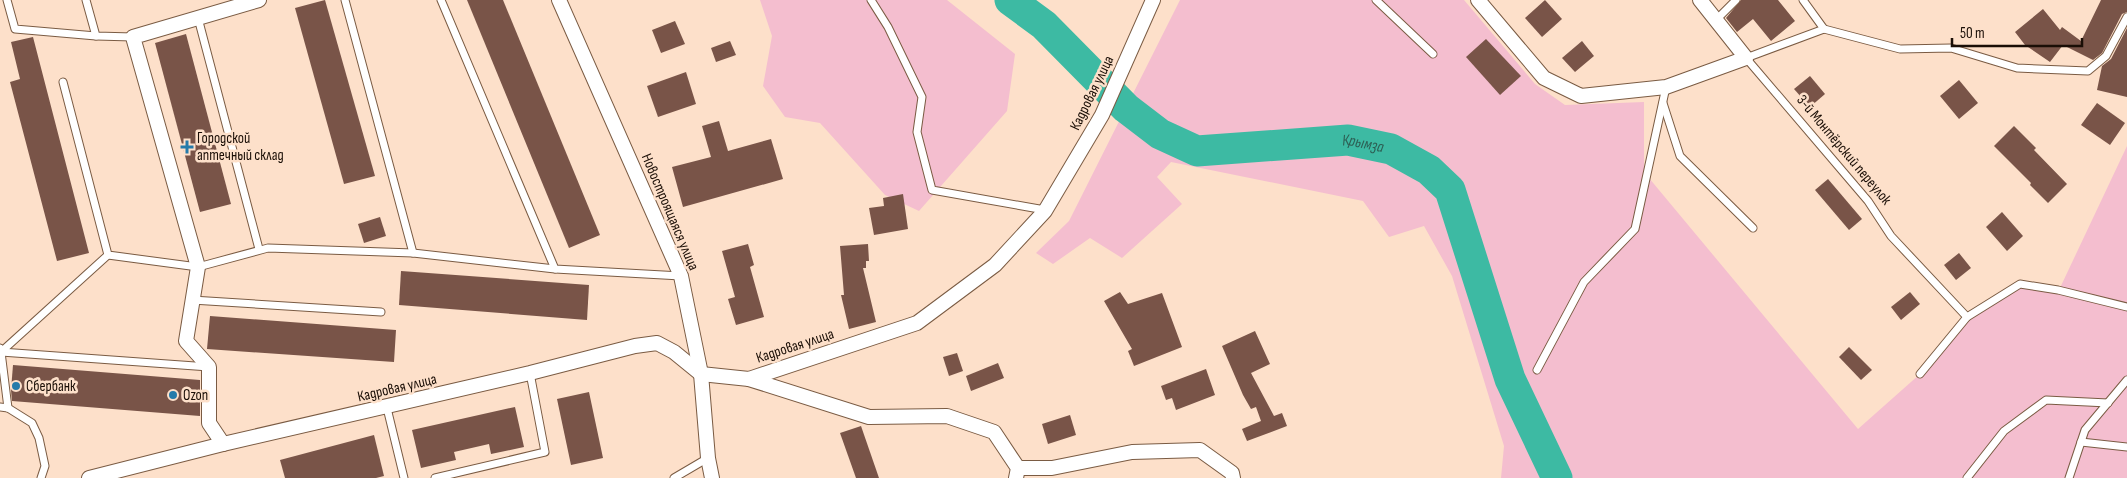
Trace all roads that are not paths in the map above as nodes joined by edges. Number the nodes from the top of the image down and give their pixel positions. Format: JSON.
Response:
{"nodes":[{"id":1,"x":7,"y":0,"type":"edge"},
{"id":2,"x":86,"y":0,"type":"edge"},
{"id":3,"x":259,"y":0,"type":"edge"},
{"id":4,"x":345,"y":0,"type":"edge"},
{"id":5,"x":441,"y":0,"type":"edge"},
{"id":6,"x":559,"y":0,"type":"edge"},
{"id":7,"x":871,"y":0,"type":"edge"},
{"id":8,"x":1153,"y":0,"type":"edge"},
{"id":9,"x":1376,"y":0,"type":"edge"},
{"id":10,"x":1478,"y":0,"type":"edge"},
{"id":11,"x":1700,"y":0,"type":"edge"},
{"id":12,"x":1736,"y":0,"type":"edge"},
{"id":13,"x":1802,"y":0,"type":"edge"},
{"id":14,"x":2127,"y":17,"type":"edge"},
{"id":15,"x":198,"y":18,"type":"junction"},
{"id":16,"x":1716,"y":20,"type":"junction"},
{"id":17,"x":1824,"y":29,"type":"junction"},
{"id":18,"x":96,"y":36,"type":"junction"},
{"id":19,"x":133,"y":37,"type":"junction"},
{"id":20,"x":1433,"y":54,"type":"dead end"},
{"id":21,"x":1746,"y":58,"type":"junction"},
{"id":22,"x":62,"y":82,"type":"dead end"},
{"id":23,"x":1666,"y":87,"type":"junction"},
{"id":24,"x":1663,"y":103,"type":"junction"},
{"id":25,"x":1045,"y":210,"type":"junction"},
{"id":26,"x":1753,"y":228,"type":"dead end"},
{"id":27,"x":259,"y":249,"type":"junction"},
{"id":28,"x":413,"y":252,"type":"junction"},
{"id":29,"x":108,"y":256,"type":"junction"},
{"id":30,"x":198,"y":267,"type":"junction"},
{"id":31,"x":555,"y":269,"type":"junction"},
{"id":32,"x":682,"y":276,"type":"junction"},
{"id":33,"x":192,"y":300,"type":"junction"},
{"id":34,"x":2127,"y":307,"type":"edge"},
{"id":35,"x":381,"y":312,"type":"dead end"},
{"id":36,"x":1967,"y":317,"type":"junction"},
{"id":37,"x":1,"y":350,"type":"edge"},
{"id":38,"x":209,"y":367,"type":"junction"},
{"id":39,"x":1537,"y":370,"type":"dead end"},
{"id":40,"x":530,"y":373,"type":"junction"},
{"id":41,"x":701,"y":374,"type":"junction"},
{"id":42,"x":1920,"y":374,"type":"dead end"},
{"id":43,"x":750,"y":379,"type":"junction"},
{"id":44,"x":2127,"y":380,"type":"edge"},
{"id":45,"x":2108,"y":403,"type":"junction"},
{"id":46,"x":4,"y":408,"type":"edge"},
{"id":47,"x":387,"y":408,"type":"junction"},
{"id":48,"x":2081,"y":442,"type":"junction"},
{"id":49,"x":223,"y":444,"type":"junction"},
{"id":50,"x":2127,"y":448,"type":"edge"},
{"id":51,"x":708,"y":458,"type":"junction"},
{"id":52,"x":1017,"y":473,"type":"edge"},
{"id":53,"x":125,"y":474,"type":"edge"},
{"id":54,"x":41,"y":478,"type":"edge"},
{"id":55,"x":89,"y":478,"type":"edge"},
{"id":56,"x":404,"y":478,"type":"edge"},
{"id":57,"x":435,"y":478,"type":"edge"},
{"id":58,"x":674,"y":478,"type":"edge"},
{"id":59,"x":712,"y":478,"type":"edge"},
{"id":60,"x":1233,"y":478,"type":"edge"},
{"id":61,"x":1967,"y":478,"type":"edge"},
{"id":62,"x":2069,"y":478,"type":"edge"}],
"edges":[{"from":1,"to":18,"type":"lane"},
{"from":2,"to":18,"type":"lane"},
{"from":3,"to":15,"type":"street"},
{"from":4,"to":28,"type":"lane"},
{"from":5,"to":31,"type":"lane"},
{"from":6,"to":32,"type":"street","name":"Новостроящаяся улица"},
{"from":7,"to":25,"type":"lane"},
{"from":8,"to":25,"type":"street","name":"Кадровая улица"},
{"from":9,"to":20,"type":"lane"},
{"from":10,"to":23,"type":"street"},
{"from":11,"to":16,"type":"street","name":"3-й Монтёрский переулок"},
{"from":12,"to":16,"type":"lane"},
{"from":13,"to":17,"type":"lane"},
{"from":14,"to":17,"type":"lane"},
{"from":15,"to":19,"type":"street"},
{"from":15,"to":27,"type":"lane"},
{"from":16,"to":21,"type":"street","name":"3-й Монтёрский переулок"},
{"from":17,"to":21,"type":"lane"},
{"from":18,"to":19,"type":"lane"},
{"from":19,"to":30,"type":"street"},
{"from":21,"to":23,"type":"street"},
{"from":21,"to":36,"type":"lane","name":"3-й Монтёрский переулок"},
{"from":22,"to":29,"type":"lane"},
{"from":23,"to":24,"type":"lane"},
{"from":24,"to":26,"type":"lane"},
{"from":24,"to":39,"type":"lane"},
{"from":25,"to":43,"type":"street","name":"Кадровая улица"},
{"from":27,"to":28,"type":"lane"},
{"from":27,"to":30,"type":"lane"},
{"from":28,"to":31,"type":"lane"},
{"from":29,"to":30,"type":"lane"},
{"from":29,"to":37,"type":"lane"},
{"from":30,"to":33,"type":"street"},
{"from":31,"to":32,"type":"lane"},
{"from":32,"to":41,"type":"street","name":"Новостроящаяся улица"},
{"from":33,"to":35,"type":"lane"},
{"from":33,"to":38,"type":"street"},
{"from":34,"to":36,"type":"lane"},
{"from":36,"to":42,"type":"lane"},
{"from":37,"to":38,"type":"lane"},
{"from":37,"to":46,"type":"lane"},
{"from":38,"to":49,"type":"street"},
{"from":40,"to":41,"type":"street","name":"Кадровая улица"},
{"from":40,"to":47,"type":"street","name":"Кадровая улица"},
{"from":40,"to":57,"type":"lane"},
{"from":41,"to":43,"type":"street","name":"Кадровая улица"},
{"from":41,"to":51,"type":"street","name":"Новостроящаяся улица"},
{"from":43,"to":52,"type":"street"},
{"from":44,"to":45,"type":"lane"},
{"from":45,"to":48,"type":"lane"},
{"from":45,"to":61,"type":"lane"},
{"from":46,"to":54,"type":"lane"},
{"from":47,"to":49,"type":"street","name":"Кадровая улица"},
{"from":47,"to":56,"type":"lane"},
{"from":48,"to":50,"type":"lane"},
{"from":48,"to":62,"type":"lane"},
{"from":49,"to":53,"type":"street","name":"Кадровая улица"},
{"from":51,"to":58,"type":"lane"},
{"from":51,"to":59,"type":"street","name":"Новостроящаяся улица"},
{"from":52,"to":60,"type":"street"},
{"from":53,"to":55,"type":"street","name":"Кадровая улица"}]}
